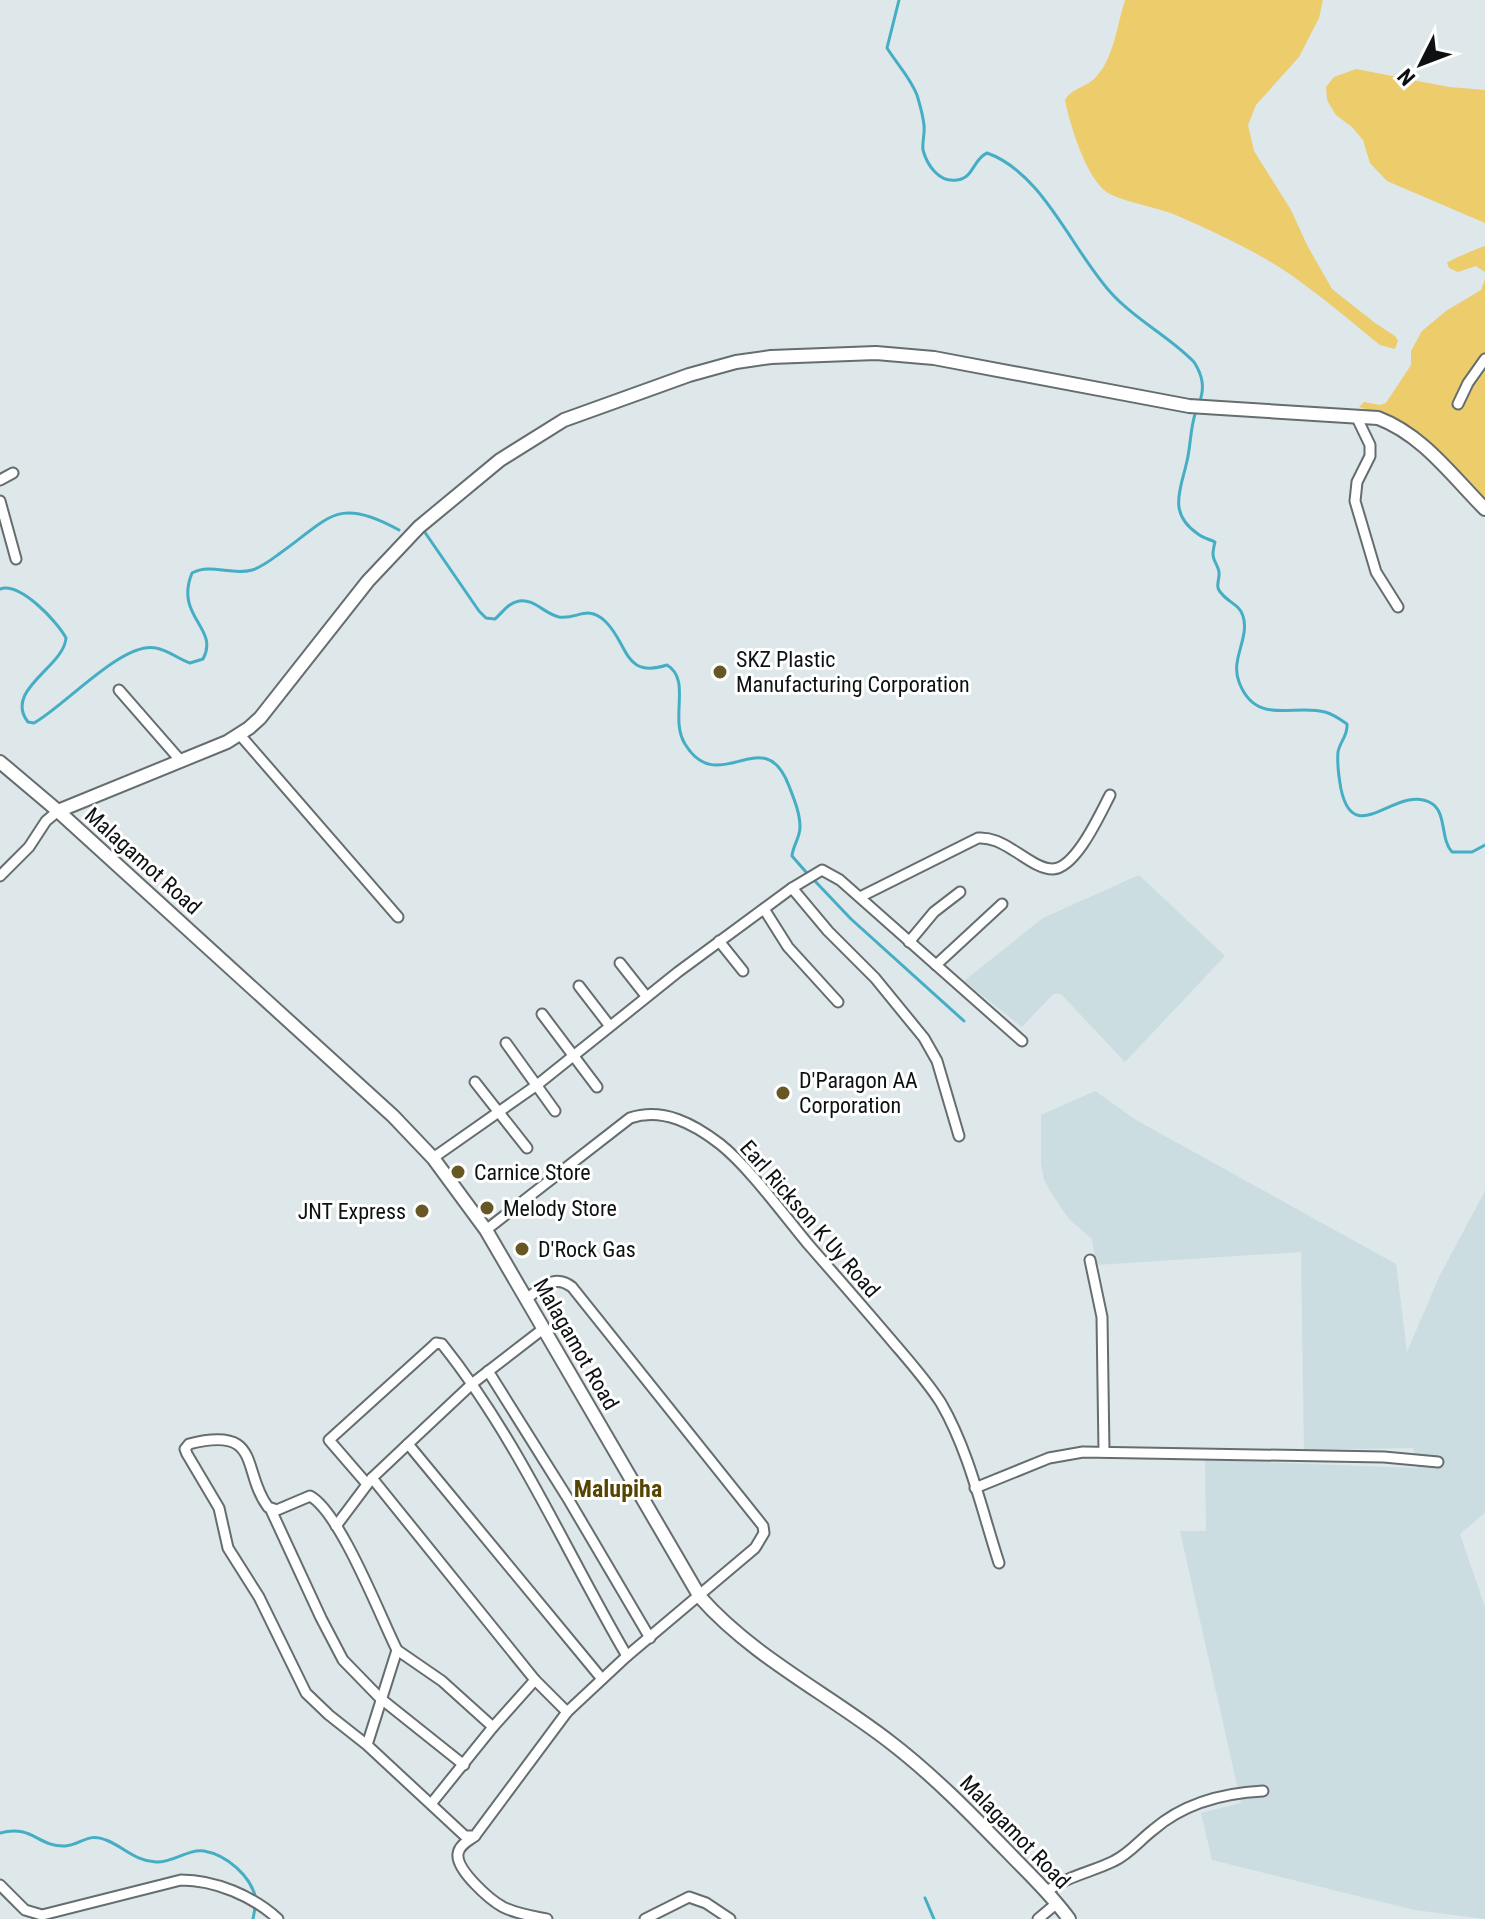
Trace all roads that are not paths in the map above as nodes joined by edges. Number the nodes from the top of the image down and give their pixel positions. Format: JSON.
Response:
{"nodes":[{"id":1,"x":1485,"y":359,"type":"edge"},
{"id":2,"x":1458,"y":404,"type":"dead end"},
{"id":3,"x":1356,"y":416,"type":"junction"},
{"id":4,"x":13,"y":473,"type":"dead end"},
{"id":5,"x":0,"y":480,"type":"edge"},
{"id":6,"x":0,"y":501,"type":"edge"},
{"id":7,"x":1485,"y":509,"type":"edge"},
{"id":8,"x":16,"y":559,"type":"dead end"},
{"id":9,"x":1398,"y":607,"type":"dead end"},
{"id":10,"x":119,"y":690,"type":"dead end"},
{"id":11,"x":240,"y":735,"type":"junction"},
{"id":12,"x":181,"y":761,"type":"junction"},
{"id":13,"x":0,"y":762,"type":"edge"},
{"id":14,"x":1110,"y":795,"type":"dead end"},
{"id":15,"x":58,"y":811,"type":"junction"},
{"id":16,"x":0,"y":876,"type":"edge"},
{"id":17,"x":792,"y":888,"type":"junction"},
{"id":18,"x":960,"y":892,"type":"dead end"},
{"id":19,"x":860,"y":897,"type":"junction"},
{"id":20,"x":1002,"y":904,"type":"dead end"},
{"id":21,"x":764,"y":909,"type":"junction"},
{"id":22,"x":398,"y":917,"type":"dead end"},
{"id":23,"x":719,"y":941,"type":"junction"},
{"id":24,"x":909,"y":942,"type":"junction"},
{"id":25,"x":620,"y":963,"type":"dead end"},
{"id":26,"x":936,"y":965,"type":"junction"},
{"id":27,"x":743,"y":971,"type":"dead end"},
{"id":28,"x":579,"y":986,"type":"dead end"},
{"id":29,"x":646,"y":996,"type":"junction"},
{"id":30,"x":838,"y":1002,"type":"dead end"},
{"id":31,"x":542,"y":1014,"type":"dead end"},
{"id":32,"x":609,"y":1025,"type":"junction"},
{"id":33,"x":1022,"y":1041,"type":"dead end"},
{"id":34,"x":506,"y":1043,"type":"dead end"},
{"id":35,"x":575,"y":1054,"type":"junction"},
{"id":36,"x":475,"y":1082,"type":"dead end"},
{"id":37,"x":537,"y":1085,"type":"junction"},
{"id":38,"x":597,"y":1087,"type":"dead end"},
{"id":39,"x":555,"y":1111,"type":"dead end"},
{"id":40,"x":499,"y":1112,"type":"junction"},
{"id":41,"x":959,"y":1136,"type":"dead end"},
{"id":42,"x":527,"y":1148,"type":"dead end"},
{"id":43,"x":433,"y":1158,"type":"junction"},
{"id":44,"x":486,"y":1230,"type":"junction"},
{"id":45,"x":1090,"y":1260,"type":"dead end"},
{"id":46,"x":526,"y":1299,"type":"junction"},
{"id":47,"x":543,"y":1329,"type":"junction"},
{"id":48,"x":488,"y":1371,"type":"junction"},
{"id":49,"x":473,"y":1383,"type":"junction"},
{"id":50,"x":408,"y":1444,"type":"junction"},
{"id":51,"x":1104,"y":1452,"type":"junction"},
{"id":52,"x":1438,"y":1462,"type":"dead end"},
{"id":53,"x":369,"y":1481,"type":"junction"},
{"id":54,"x":975,"y":1488,"type":"junction"},
{"id":55,"x":271,"y":1510,"type":"junction"},
{"id":56,"x":336,"y":1526,"type":"junction"},
{"id":57,"x":999,"y":1563,"type":"dead end"},
{"id":58,"x":700,"y":1597,"type":"junction"},
{"id":59,"x":650,"y":1638,"type":"junction"},
{"id":60,"x":397,"y":1650,"type":"junction"},
{"id":61,"x":627,"y":1656,"type":"junction"},
{"id":62,"x":602,"y":1679,"type":"junction"},
{"id":63,"x":535,"y":1680,"type":"junction"},
{"id":64,"x":380,"y":1698,"type":"junction"},
{"id":65,"x":567,"y":1712,"type":"junction"},
{"id":66,"x":493,"y":1727,"type":"junction"},
{"id":67,"x":367,"y":1745,"type":"junction"},
{"id":68,"x":464,"y":1765,"type":"junction"},
{"id":69,"x":1263,"y":1791,"type":"dead end"},
{"id":70,"x":431,"y":1804,"type":"junction"},
{"id":71,"x":475,"y":1836,"type":"junction"},
{"id":72,"x":0,"y":1885,"type":"edge"},
{"id":73,"x":1046,"y":1892,"type":"junction"},
{"id":74,"x":1060,"y":1913,"type":"edge"},
{"id":75,"x":278,"y":1919,"type":"edge"},
{"id":76,"x":547,"y":1919,"type":"edge"},
{"id":77,"x":645,"y":1919,"type":"edge"},
{"id":78,"x":730,"y":1919,"type":"edge"},
{"id":79,"x":1038,"y":1919,"type":"edge"}],
"edges":[{"from":1,"to":2,"type":"street"},
{"from":3,"to":7,"type":"street"},
{"from":3,"to":9,"type":"street"},
{"from":3,"to":11,"type":"street"},
{"from":4,"to":5,"type":"street"},
{"from":6,"to":8,"type":"street"},
{"from":10,"to":12,"type":"street"},
{"from":11,"to":12,"type":"street"},
{"from":11,"to":22,"type":"street"},
{"from":12,"to":15,"type":"street"},
{"from":13,"to":15,"type":"street","name":"Malagamot Road"},
{"from":14,"to":19,"type":"street"},
{"from":15,"to":16,"type":"street"},
{"from":15,"to":43,"type":"street","name":"Malagamot Road"},
{"from":17,"to":19,"type":"street"},
{"from":17,"to":21,"type":"street"},
{"from":17,"to":41,"type":"street"},
{"from":18,"to":24,"type":"street"},
{"from":19,"to":24,"type":"street"},
{"from":20,"to":26,"type":"street"},
{"from":21,"to":23,"type":"street"},
{"from":21,"to":30,"type":"street"},
{"from":23,"to":27,"type":"street"},
{"from":23,"to":29,"type":"street"},
{"from":24,"to":26,"type":"street"},
{"from":25,"to":29,"type":"street"},
{"from":26,"to":33,"type":"street"},
{"from":28,"to":32,"type":"street"},
{"from":29,"to":32,"type":"street"},
{"from":31,"to":35,"type":"street"},
{"from":32,"to":35,"type":"street"},
{"from":34,"to":37,"type":"street"},
{"from":35,"to":37,"type":"street"},
{"from":35,"to":38,"type":"street"},
{"from":36,"to":40,"type":"street"},
{"from":37,"to":39,"type":"street"},
{"from":37,"to":40,"type":"street"},
{"from":40,"to":42,"type":"street"},
{"from":40,"to":43,"type":"street"},
{"from":43,"to":44,"type":"street","name":"Malagamot Road"},
{"from":44,"to":46,"type":"street","name":"Malagamot Road"},
{"from":44,"to":54,"type":"street","name":"Earl Rickson K Uy Road"},
{"from":45,"to":51,"type":"street"},
{"from":46,"to":47,"type":"street","name":"Malagamot Road"},
{"from":46,"to":58,"type":"street"},
{"from":47,"to":48,"type":"street"},
{"from":47,"to":58,"type":"street","name":"Malagamot Road"},
{"from":48,"to":49,"type":"street"},
{"from":48,"to":59,"type":"street"},
{"from":49,"to":50,"type":"street"},
{"from":49,"to":53,"type":"street"},
{"from":49,"to":61,"type":"street"},
{"from":50,"to":53,"type":"street"},
{"from":50,"to":62,"type":"street"},
{"from":51,"to":52,"type":"street"},
{"from":51,"to":54,"type":"street"},
{"from":53,"to":56,"type":"street"},
{"from":53,"to":63,"type":"street"},
{"from":54,"to":57,"type":"street","name":"Earl Rickson K Uy Road"},
{"from":55,"to":56,"type":"street"},
{"from":55,"to":64,"type":"street"},
{"from":55,"to":67,"type":"street"},
{"from":56,"to":60,"type":"street"},
{"from":58,"to":59,"type":"street"},
{"from":58,"to":73,"type":"street","name":"Malagamot Road"},
{"from":59,"to":61,"type":"street"},
{"from":60,"to":64,"type":"street"},
{"from":60,"to":66,"type":"street"},
{"from":61,"to":62,"type":"street"},
{"from":62,"to":65,"type":"street"},
{"from":63,"to":65,"type":"street"},
{"from":63,"to":66,"type":"street"},
{"from":64,"to":67,"type":"street"},
{"from":64,"to":68,"type":"street"},
{"from":65,"to":71,"type":"street"},
{"from":66,"to":68,"type":"street"},
{"from":67,"to":70,"type":"street"},
{"from":68,"to":70,"type":"street"},
{"from":69,"to":73,"type":"street"},
{"from":70,"to":71,"type":"street"},
{"from":71,"to":76,"type":"street"},
{"from":72,"to":75,"type":"street"},
{"from":73,"to":74,"type":"street","name":"Malagamot Road"},
{"from":74,"to":79,"type":"street"},
{"from":77,"to":78,"type":"street"}]}
